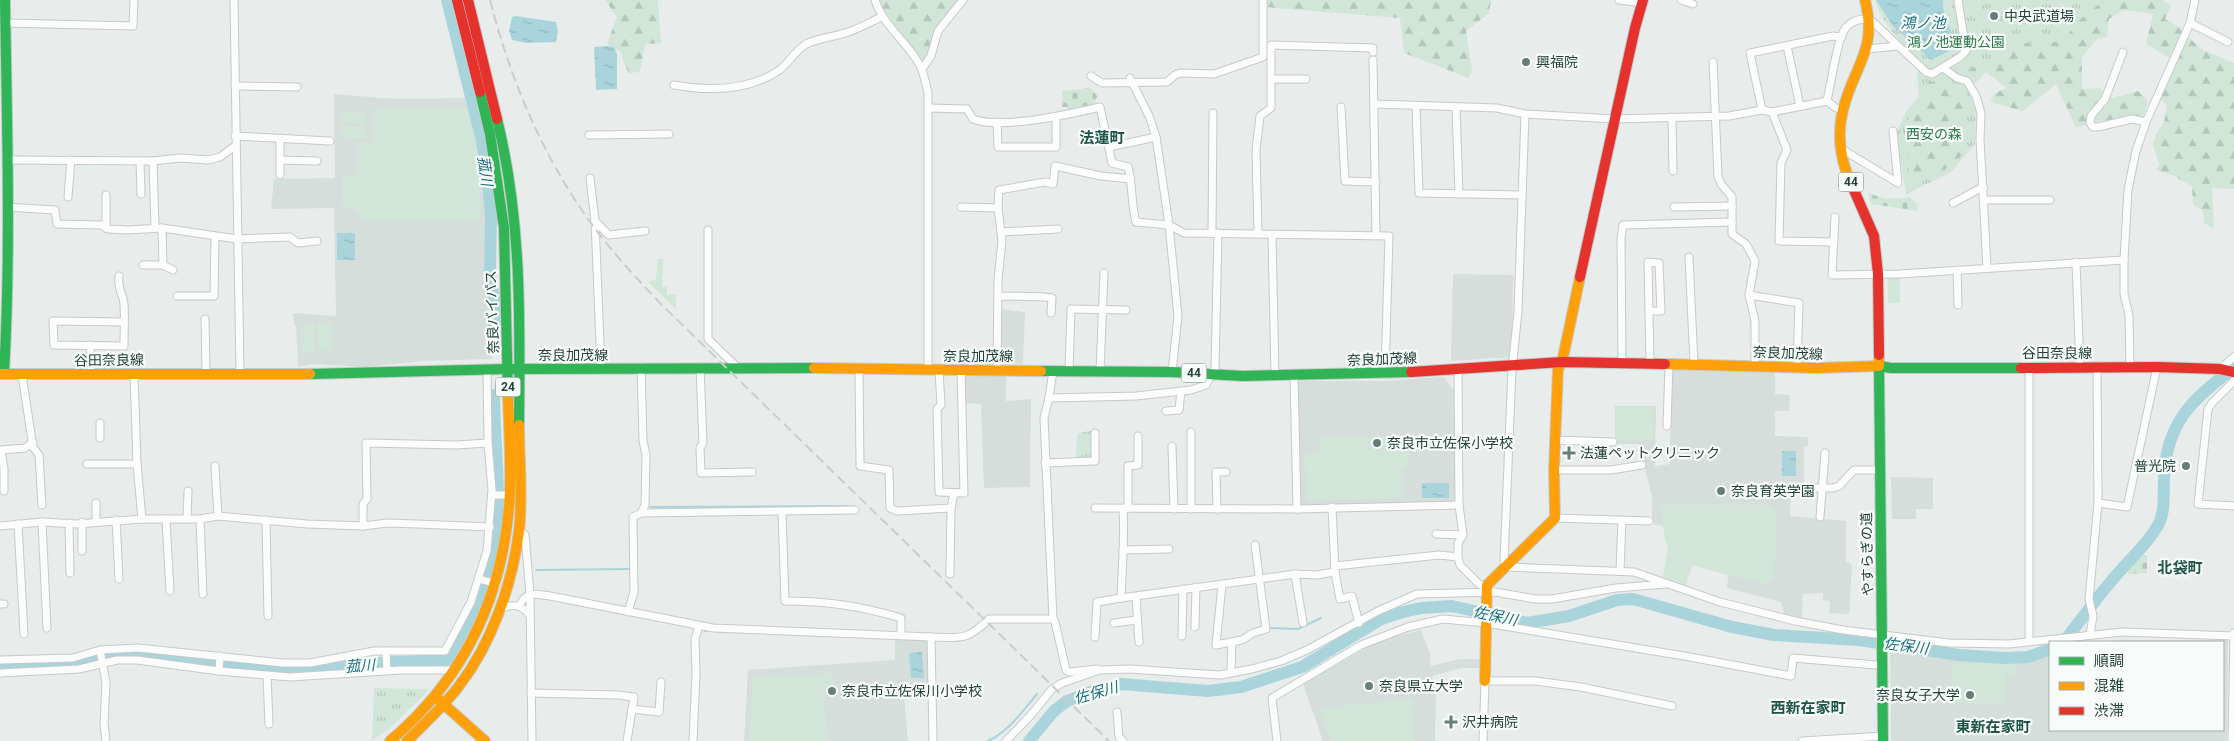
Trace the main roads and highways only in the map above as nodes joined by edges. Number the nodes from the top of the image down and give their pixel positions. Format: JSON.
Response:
{"nodes":[{"id":1,"x":5,"y":0,"type":"edge"},
{"id":2,"x":457,"y":0,"type":"edge"},
{"id":3,"x":468,"y":0,"type":"edge"},
{"id":4,"x":1865,"y":0,"type":"edge"},
{"id":5,"x":1643,"y":2,"type":"edge"},
{"id":6,"x":4,"y":87,"type":"edge"},
{"id":7,"x":4,"y":136,"type":"edge"},
{"id":8,"x":1562,"y":362,"type":"junction"},
{"id":9,"x":1879,"y":366,"type":"junction"},
{"id":10,"x":508,"y":369,"type":"junction"},
{"id":11,"x":520,"y":369,"type":"junction"},
{"id":12,"x":2226,"y":370,"type":"edge"},
{"id":13,"x":2,"y":374,"type":"edge"},
{"id":14,"x":1485,"y":681,"type":"road end"},
{"id":15,"x":439,"y":700,"type":"junction"},
{"id":16,"x":1883,"y":739,"type":"edge"},
{"id":17,"x":390,"y":741,"type":"edge"},
{"id":18,"x":407,"y":741,"type":"edge"},
{"id":19,"x":485,"y":741,"type":"edge"}],
"edges":[{"from":1,"to":6,"type":"main road","name":"谷田奈良線"},
{"from":2,"to":10,"type":"main road","name":"奈良バイパス","number":"24"},
{"from":3,"to":11,"type":"main road","name":"奈良バイパス","number":"24"},
{"from":4,"to":9,"type":"main road","number":"44"},
{"from":5,"to":8,"type":"main road"},
{"from":6,"to":7,"type":"main road","name":"谷田奈良線"},
{"from":7,"to":13,"type":"main road","name":"谷田奈良線"},
{"from":8,"to":9,"type":"main road","name":"奈良加茂線","number":"44"},
{"from":8,"to":11,"type":"main road","name":"奈良加茂線","number":"44"},
{"from":8,"to":14,"type":"main road"},
{"from":9,"to":12,"type":"main road","name":"谷田奈良線"},
{"from":9,"to":16,"type":"main road","name":"やすらぎの道"},
{"from":10,"to":11,"type":"main road","name":"奈良加茂線","number":"44"},
{"from":10,"to":13,"type":"main road","name":"谷田奈良線"},
{"from":10,"to":15,"type":"main road","name":"奈良バイパス","number":"24"},
{"from":11,"to":15,"type":"main road","name":"奈良バイパス","number":"24"},
{"from":15,"to":17,"type":"main road","name":"奈良バイパス","number":"24"},
{"from":15,"to":18,"type":"main road","name":"奈良バイパス","number":"24"},
{"from":15,"to":19,"type":"main road"}]}
